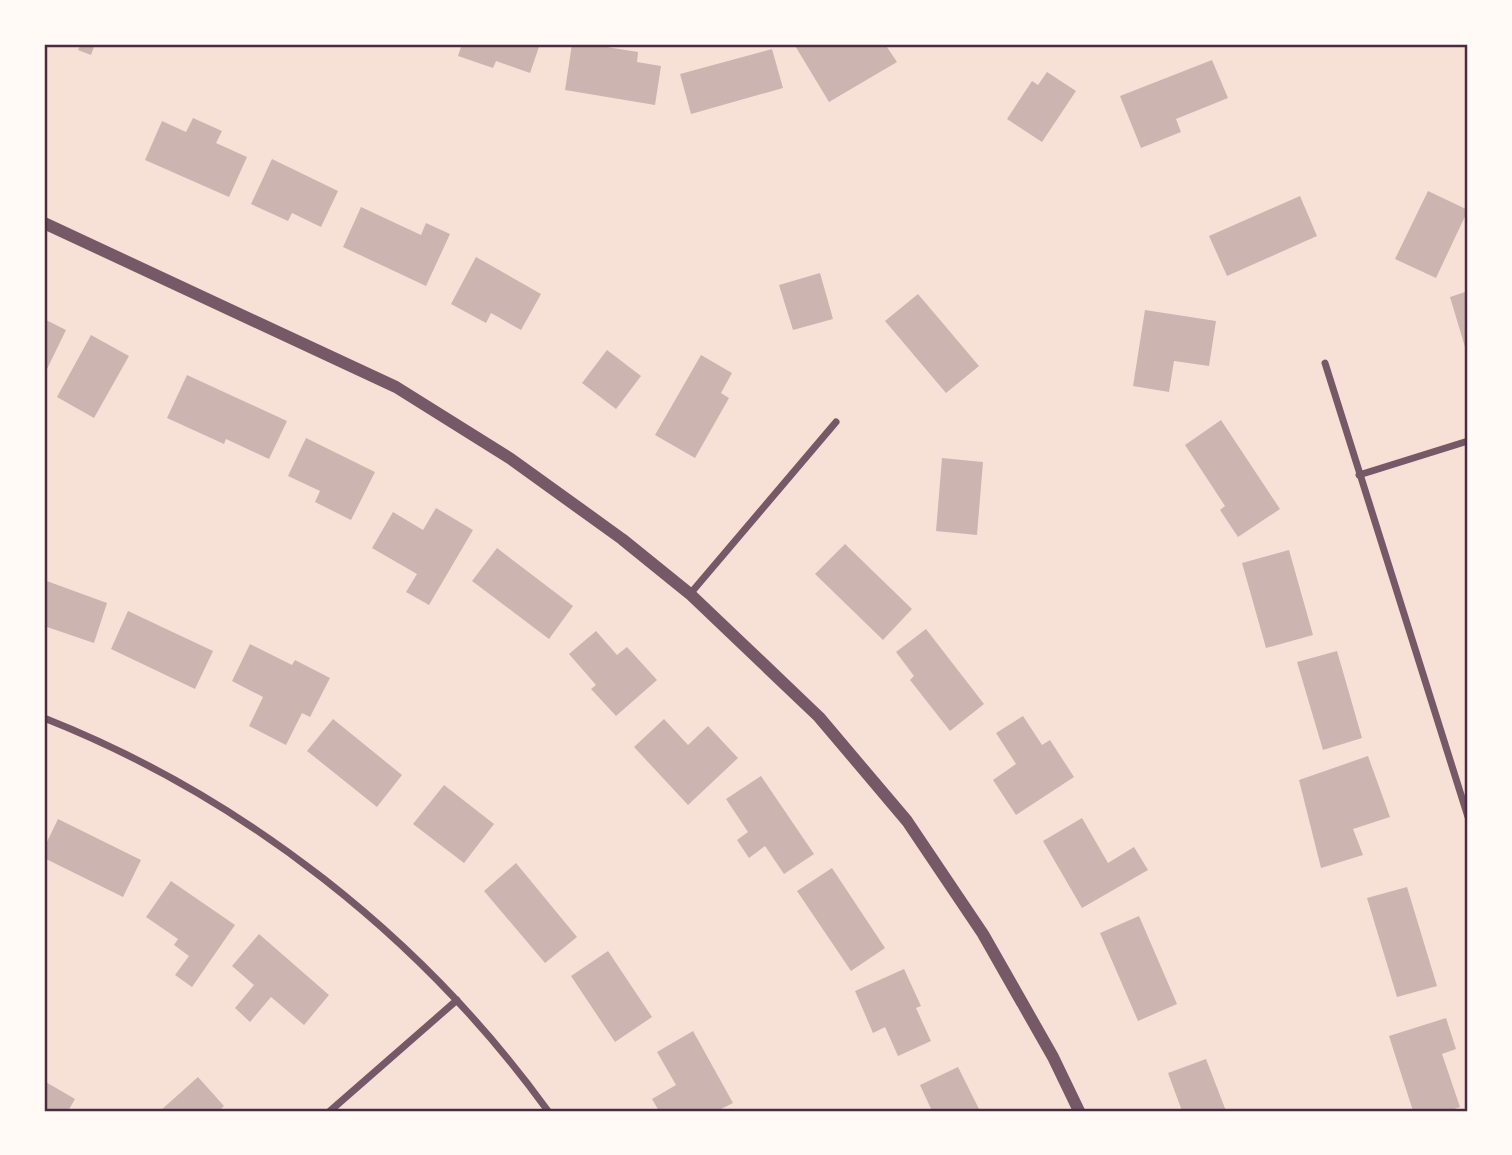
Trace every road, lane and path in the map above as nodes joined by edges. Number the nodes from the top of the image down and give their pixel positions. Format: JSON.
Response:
{"nodes":[{"id":1,"x":44,"y":223,"type":"edge"},
{"id":2,"x":1325,"y":363,"type":"dead end"},
{"id":3,"x":836,"y":422,"type":"dead end"},
{"id":4,"x":1468,"y":441,"type":"edge"},
{"id":5,"x":1359,"y":475,"type":"junction"},
{"id":6,"x":690,"y":594,"type":"junction"},
{"id":7,"x":44,"y":718,"type":"edge"},
{"id":8,"x":1468,"y":817,"type":"edge"},
{"id":9,"x":457,"y":1000,"type":"junction"},
{"id":10,"x":330,"y":1111,"type":"edge"},
{"id":11,"x":548,"y":1111,"type":"edge"},
{"id":12,"x":1079,"y":1111,"type":"edge"}],
"edges":[{"from":1,"to":6,"type":"street"},
{"from":2,"to":5,"type":"street"},
{"from":3,"to":6,"type":"street"},
{"from":4,"to":5,"type":"street"},
{"from":5,"to":8,"type":"street"},
{"from":6,"to":12,"type":"street"},
{"from":7,"to":9,"type":"street"},
{"from":9,"to":10,"type":"street"},
{"from":9,"to":11,"type":"street"}]}
